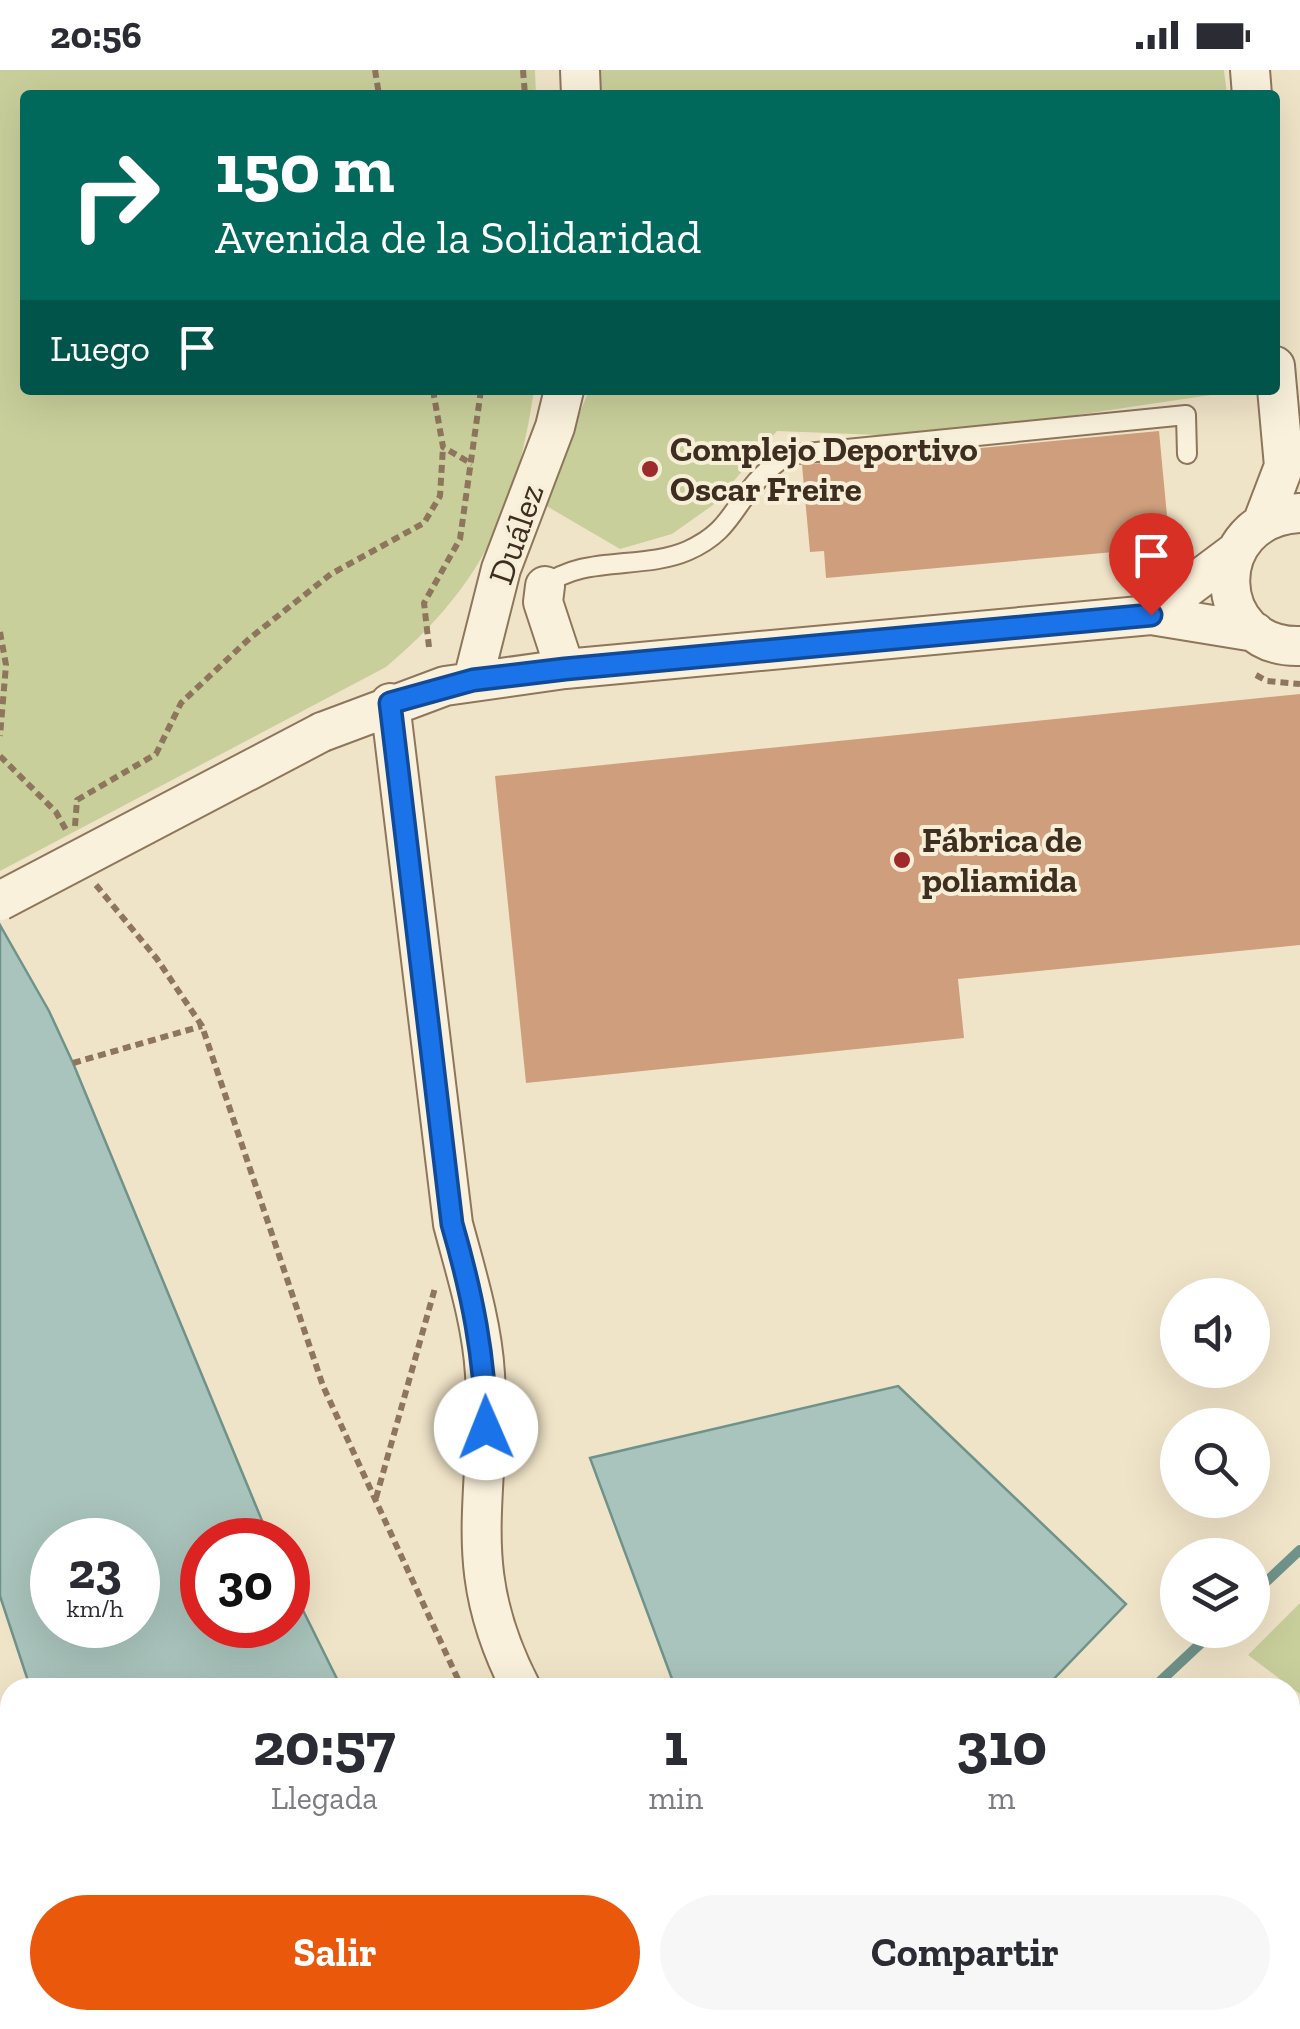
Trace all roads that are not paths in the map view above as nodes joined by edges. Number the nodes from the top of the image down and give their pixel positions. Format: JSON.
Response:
{"nodes":[{"id":1,"x":563,"y":395,"type":"edge"},
{"id":2,"x":1279,"y":395,"type":"edge"},
{"id":3,"x":1187,"y":454,"type":"dead end"},
{"id":4,"x":1292,"y":476,"type":"edge"},
{"id":5,"x":1300,"y":512,"type":"edge"},
{"id":6,"x":1262,"y":521,"type":"junction"},
{"id":7,"x":1234,"y":554,"type":"junction"},
{"id":8,"x":544,"y":586,"type":"joint"},
{"id":9,"x":1151,"y":615,"type":"junction"},
{"id":10,"x":1254,"y":632,"type":"junction"},
{"id":11,"x":1300,"y":646,"type":"edge"},
{"id":12,"x":565,"y":669,"type":"junction"},
{"id":13,"x":473,"y":680,"type":"junction"},
{"id":14,"x":390,"y":703,"type":"junction"},
{"id":15,"x":0,"y":901,"type":"edge"},
{"id":16,"x":516,"y":1678,"type":"edge"}],
"edges":[{"from":1,"to":13,"type":"street","name":"Duález"},
{"from":2,"to":4,"type":"street"},
{"from":3,"to":8,"type":"lane"},
{"from":4,"to":6,"type":"street"},
{"from":5,"to":6,"type":"street"},
{"from":6,"to":7,"type":"street"},
{"from":7,"to":9,"type":"street"},
{"from":7,"to":10,"type":"street"},
{"from":8,"to":12,"type":"street","name":"Duález"},
{"from":9,"to":10,"type":"street"},
{"from":9,"to":12,"type":"street"},
{"from":10,"to":11,"type":"street"},
{"from":12,"to":13,"type":"street"},
{"from":13,"to":14,"type":"street"},
{"from":14,"to":15,"type":"street","bridge":true},
{"from":14,"to":16,"type":"street"}]}
